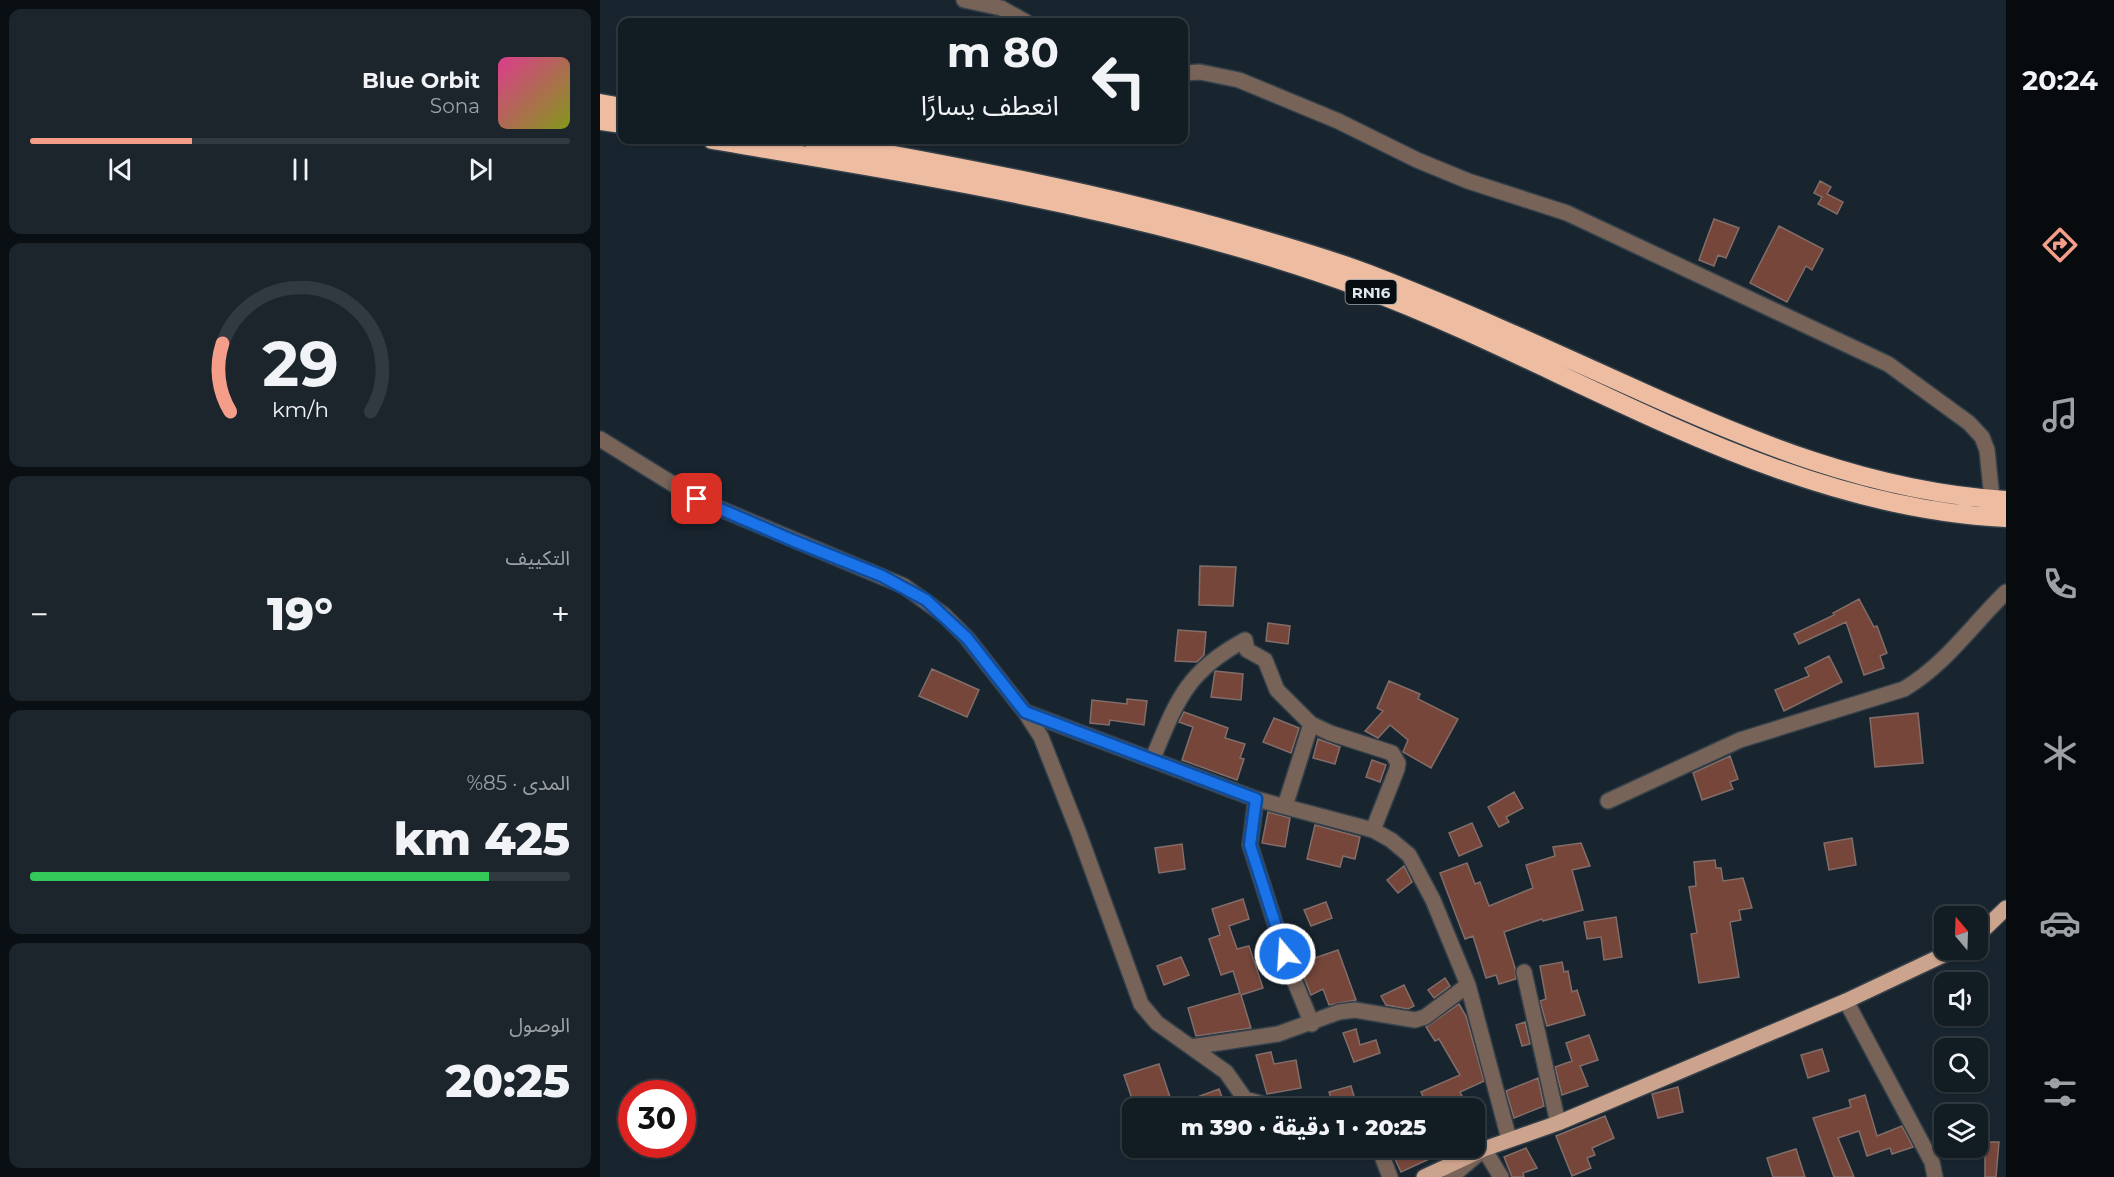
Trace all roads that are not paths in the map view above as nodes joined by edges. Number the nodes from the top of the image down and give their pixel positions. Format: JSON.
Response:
{"nodes":[{"id":1,"x":964,"y":0,"type":"edge"},
{"id":2,"x":1019,"y":18,"type":"edge"},
{"id":3,"x":1188,"y":73,"type":"edge"},
{"id":4,"x":600,"y":103,"type":"edge"},
{"id":5,"x":618,"y":106,"type":"edge"},
{"id":6,"x":600,"y":121,"type":"edge"},
{"id":7,"x":618,"y":123,"type":"edge"},
{"id":8,"x":735,"y":144,"type":"edge"},
{"id":9,"x":835,"y":144,"type":"edge"},
{"id":10,"x":600,"y":439,"type":"edge"},
{"id":11,"x":1999,"y":500,"type":"edge"},
{"id":12,"x":2006,"y":518,"type":"edge"},
{"id":13,"x":2006,"y":592,"type":"edge"},
{"id":14,"x":1025,"y":712,"type":"junction"},
{"id":15,"x":1311,"y":724,"type":"junction"},
{"id":16,"x":1153,"y":758,"type":"junction"},
{"id":17,"x":1256,"y":799,"type":"junction"},
{"id":18,"x":1608,"y":801,"type":"dead end"},
{"id":19,"x":1285,"y":806,"type":"junction"},
{"id":20,"x":1373,"y":830,"type":"junction"},
{"id":21,"x":2004,"y":914,"type":"edge"},
{"id":22,"x":1988,"y":927,"type":"edge"},
{"id":23,"x":1934,"y":959,"type":"edge"},
{"id":24,"x":1524,"y":972,"type":"dead end"},
{"id":25,"x":1468,"y":985,"type":"junction"},
{"id":26,"x":1846,"y":1001,"type":"junction"},
{"id":27,"x":1312,"y":1024,"type":"junction"},
{"id":28,"x":1191,"y":1047,"type":"junction"},
{"id":29,"x":1244,"y":1098,"type":"edge"},
{"id":30,"x":1558,"y":1123,"type":"junction"},
{"id":31,"x":1509,"y":1139,"type":"junction"},
{"id":32,"x":1485,"y":1149,"type":"edge"},
{"id":33,"x":1485,"y":1151,"type":"edge"},
{"id":34,"x":1383,"y":1158,"type":"edge"},
{"id":35,"x":1465,"y":1158,"type":"edge"},
{"id":36,"x":1473,"y":1158,"type":"edge"},
{"id":37,"x":1390,"y":1177,"type":"edge"},
{"id":38,"x":1424,"y":1177,"type":"edge"},
{"id":39,"x":1451,"y":1177,"type":"edge"},
{"id":40,"x":1501,"y":1177,"type":"edge"},
{"id":41,"x":1935,"y":1177,"type":"edge"}],
"edges":[{"from":1,"to":2,"type":"street"},
{"from":3,"to":11,"type":"street"},
{"from":4,"to":5,"type":"highway"},
{"from":6,"to":7,"type":"highway"},
{"from":8,"to":12,"type":"highway","number":"RN16"},
{"from":9,"to":11,"type":"highway","number":"RN16"},
{"from":10,"to":14,"type":"street"},
{"from":13,"to":18,"type":"street"},
{"from":14,"to":16,"type":"street"},
{"from":14,"to":28,"type":"street"},
{"from":15,"to":16,"type":"street"},
{"from":15,"to":19,"type":"street"},
{"from":15,"to":20,"type":"street"},
{"from":16,"to":17,"type":"street"},
{"from":17,"to":19,"type":"street"},
{"from":17,"to":27,"type":"street"},
{"from":19,"to":20,"type":"street"},
{"from":20,"to":25,"type":"street"},
{"from":21,"to":22,"type":"main road"},
{"from":23,"to":26,"type":"main road"},
{"from":24,"to":30,"type":"street"},
{"from":25,"to":27,"type":"street"},
{"from":25,"to":31,"type":"street"},
{"from":26,"to":30,"type":"main road"},
{"from":26,"to":41,"type":"street"},
{"from":27,"to":28,"type":"street"},
{"from":28,"to":29,"type":"street"},
{"from":30,"to":31,"type":"main road"},
{"from":31,"to":32,"type":"main road"},
{"from":33,"to":40,"type":"street"},
{"from":34,"to":37,"type":"street"},
{"from":35,"to":38,"type":"main road"},
{"from":36,"to":39,"type":"street"}]}
